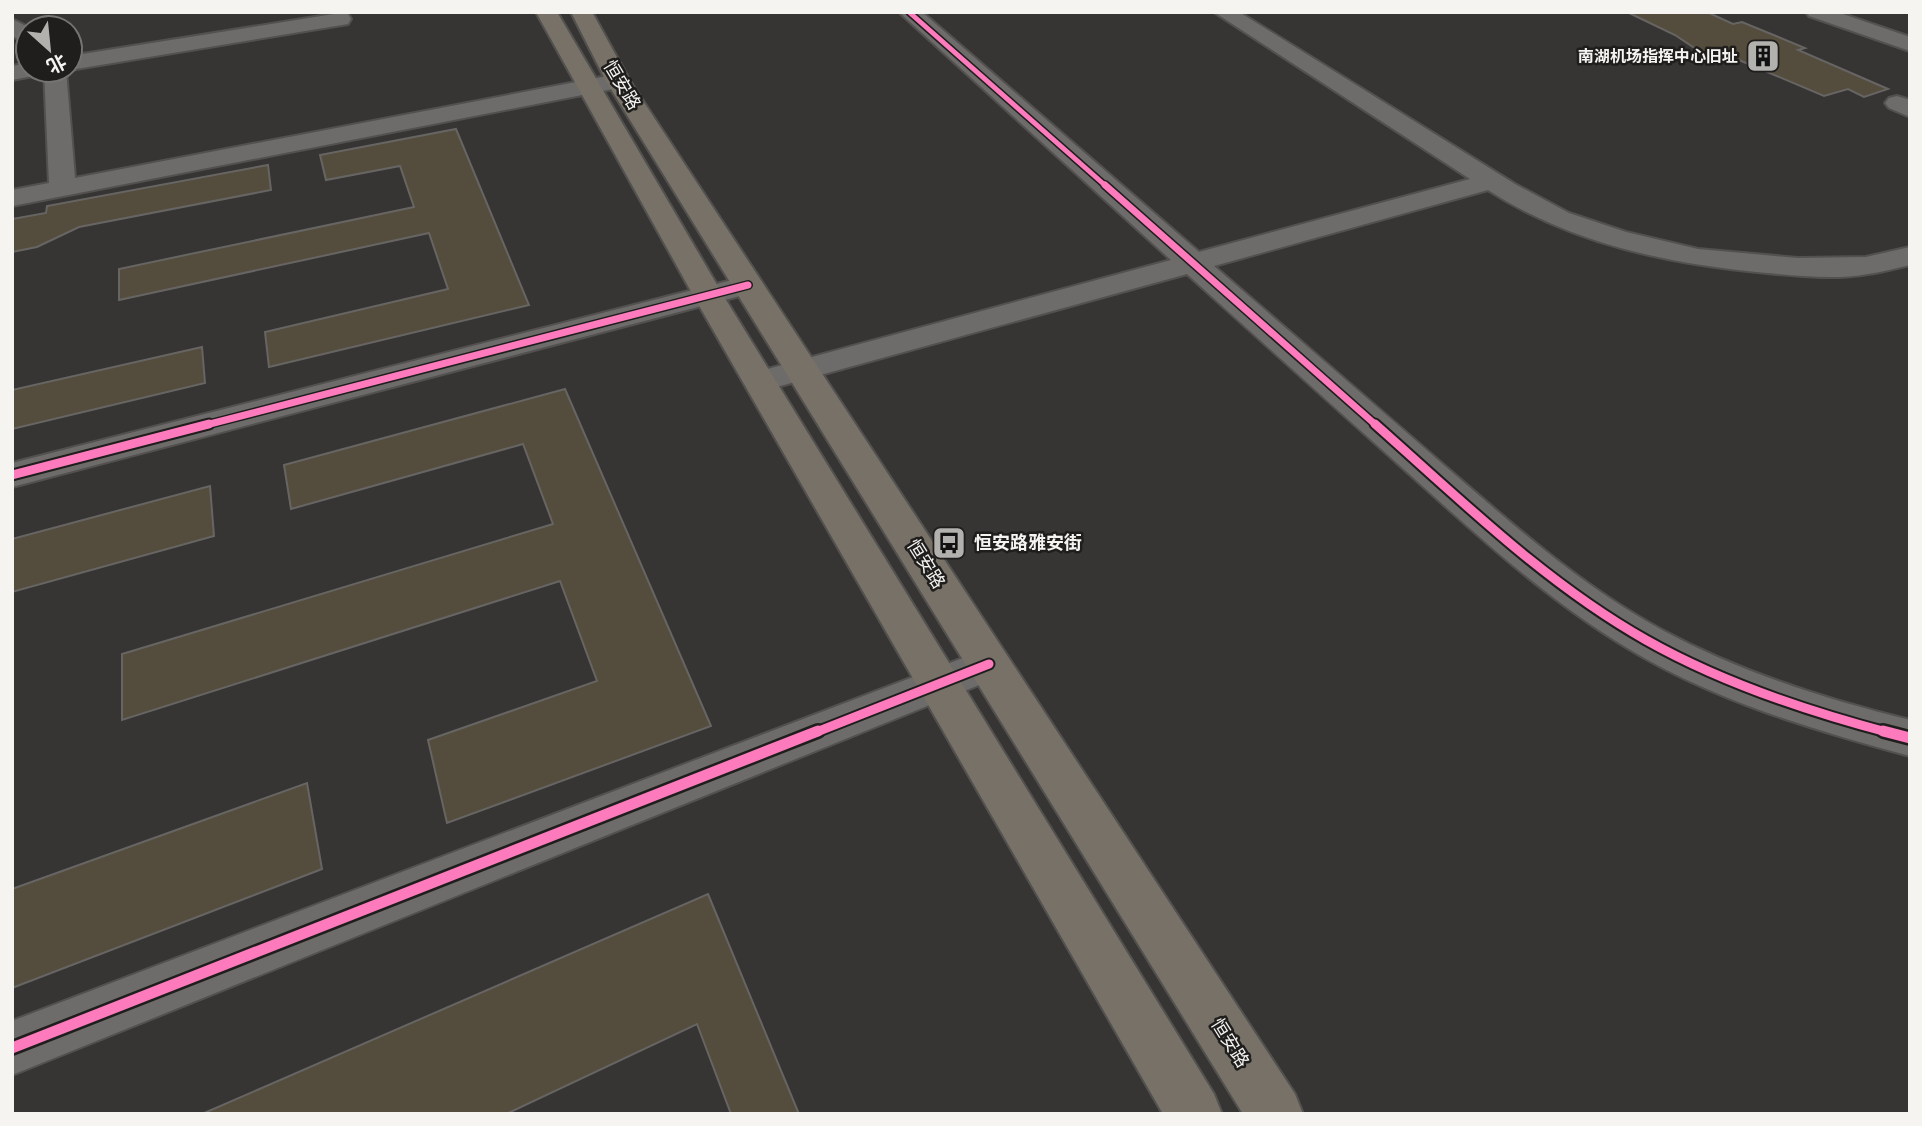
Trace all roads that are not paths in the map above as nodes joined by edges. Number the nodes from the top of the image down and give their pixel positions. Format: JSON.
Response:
{"nodes":[{"id":1,"x":546,"y":12,"type":"edge"},
{"id":2,"x":581,"y":12,"type":"edge"},
{"id":3,"x":909,"y":12,"type":"edge"},
{"id":4,"x":1224,"y":12,"type":"edge"},
{"id":5,"x":1816,"y":12,"type":"edge"},
{"id":6,"x":340,"y":19,"type":"dead end"},
{"id":7,"x":1910,"y":44,"type":"edge"},
{"id":8,"x":84,"y":61,"type":"edge"},
{"id":9,"x":56,"y":84,"type":"edge"},
{"id":10,"x":603,"y":84,"type":"junction"},
{"id":11,"x":1492,"y":181,"type":"junction"},
{"id":12,"x":64,"y":188,"type":"junction"},
{"id":13,"x":12,"y":198,"type":"edge"},
{"id":14,"x":1910,"y":256,"type":"edge"},
{"id":15,"x":1195,"y":265,"type":"junction"},
{"id":16,"x":748,"y":285,"type":"junction"},
{"id":17,"x":708,"y":295,"type":"junction"},
{"id":18,"x":802,"y":370,"type":"junction"},
{"id":19,"x":761,"y":382,"type":"junction"},
{"id":20,"x":12,"y":475,"type":"edge"},
{"id":21,"x":989,"y":664,"type":"junction"},
{"id":22,"x":939,"y":683,"type":"junction"},
{"id":23,"x":1910,"y":738,"type":"edge"},
{"id":24,"x":12,"y":1048,"type":"edge"},
{"id":25,"x":1194,"y":1114,"type":"edge"},
{"id":26,"x":1275,"y":1114,"type":"edge"}],
"edges":[{"from":1,"to":10,"type":"main road","name":"恒安路"},
{"from":2,"to":10,"type":"main road","name":"恒安路"},
{"from":3,"to":15,"type":"street"},
{"from":4,"to":11,"type":"street"},
{"from":5,"to":7,"type":"street"},
{"from":6,"to":8,"type":"street"},
{"from":9,"to":12,"type":"street"},
{"from":10,"to":12,"type":"street"},
{"from":10,"to":16,"type":"main road","name":"恒安路"},
{"from":10,"to":17,"type":"main road","name":"恒安路"},
{"from":11,"to":14,"type":"street"},
{"from":11,"to":15,"type":"street"},
{"from":12,"to":13,"type":"street"},
{"from":15,"to":18,"type":"street"},
{"from":15,"to":23,"type":"street"},
{"from":16,"to":17,"type":"street"},
{"from":16,"to":18,"type":"main road","name":"恒安路"},
{"from":17,"to":19,"type":"main road","name":"恒安路"},
{"from":17,"to":20,"type":"street"},
{"from":18,"to":19,"type":"street"},
{"from":18,"to":21,"type":"main road","name":"恒安路"},
{"from":19,"to":22,"type":"main road","name":"恒安路"},
{"from":21,"to":22,"type":"street"},
{"from":21,"to":26,"type":"main road","name":"恒安路"},
{"from":22,"to":24,"type":"street"},
{"from":22,"to":25,"type":"main road","name":"恒安路"}]}
